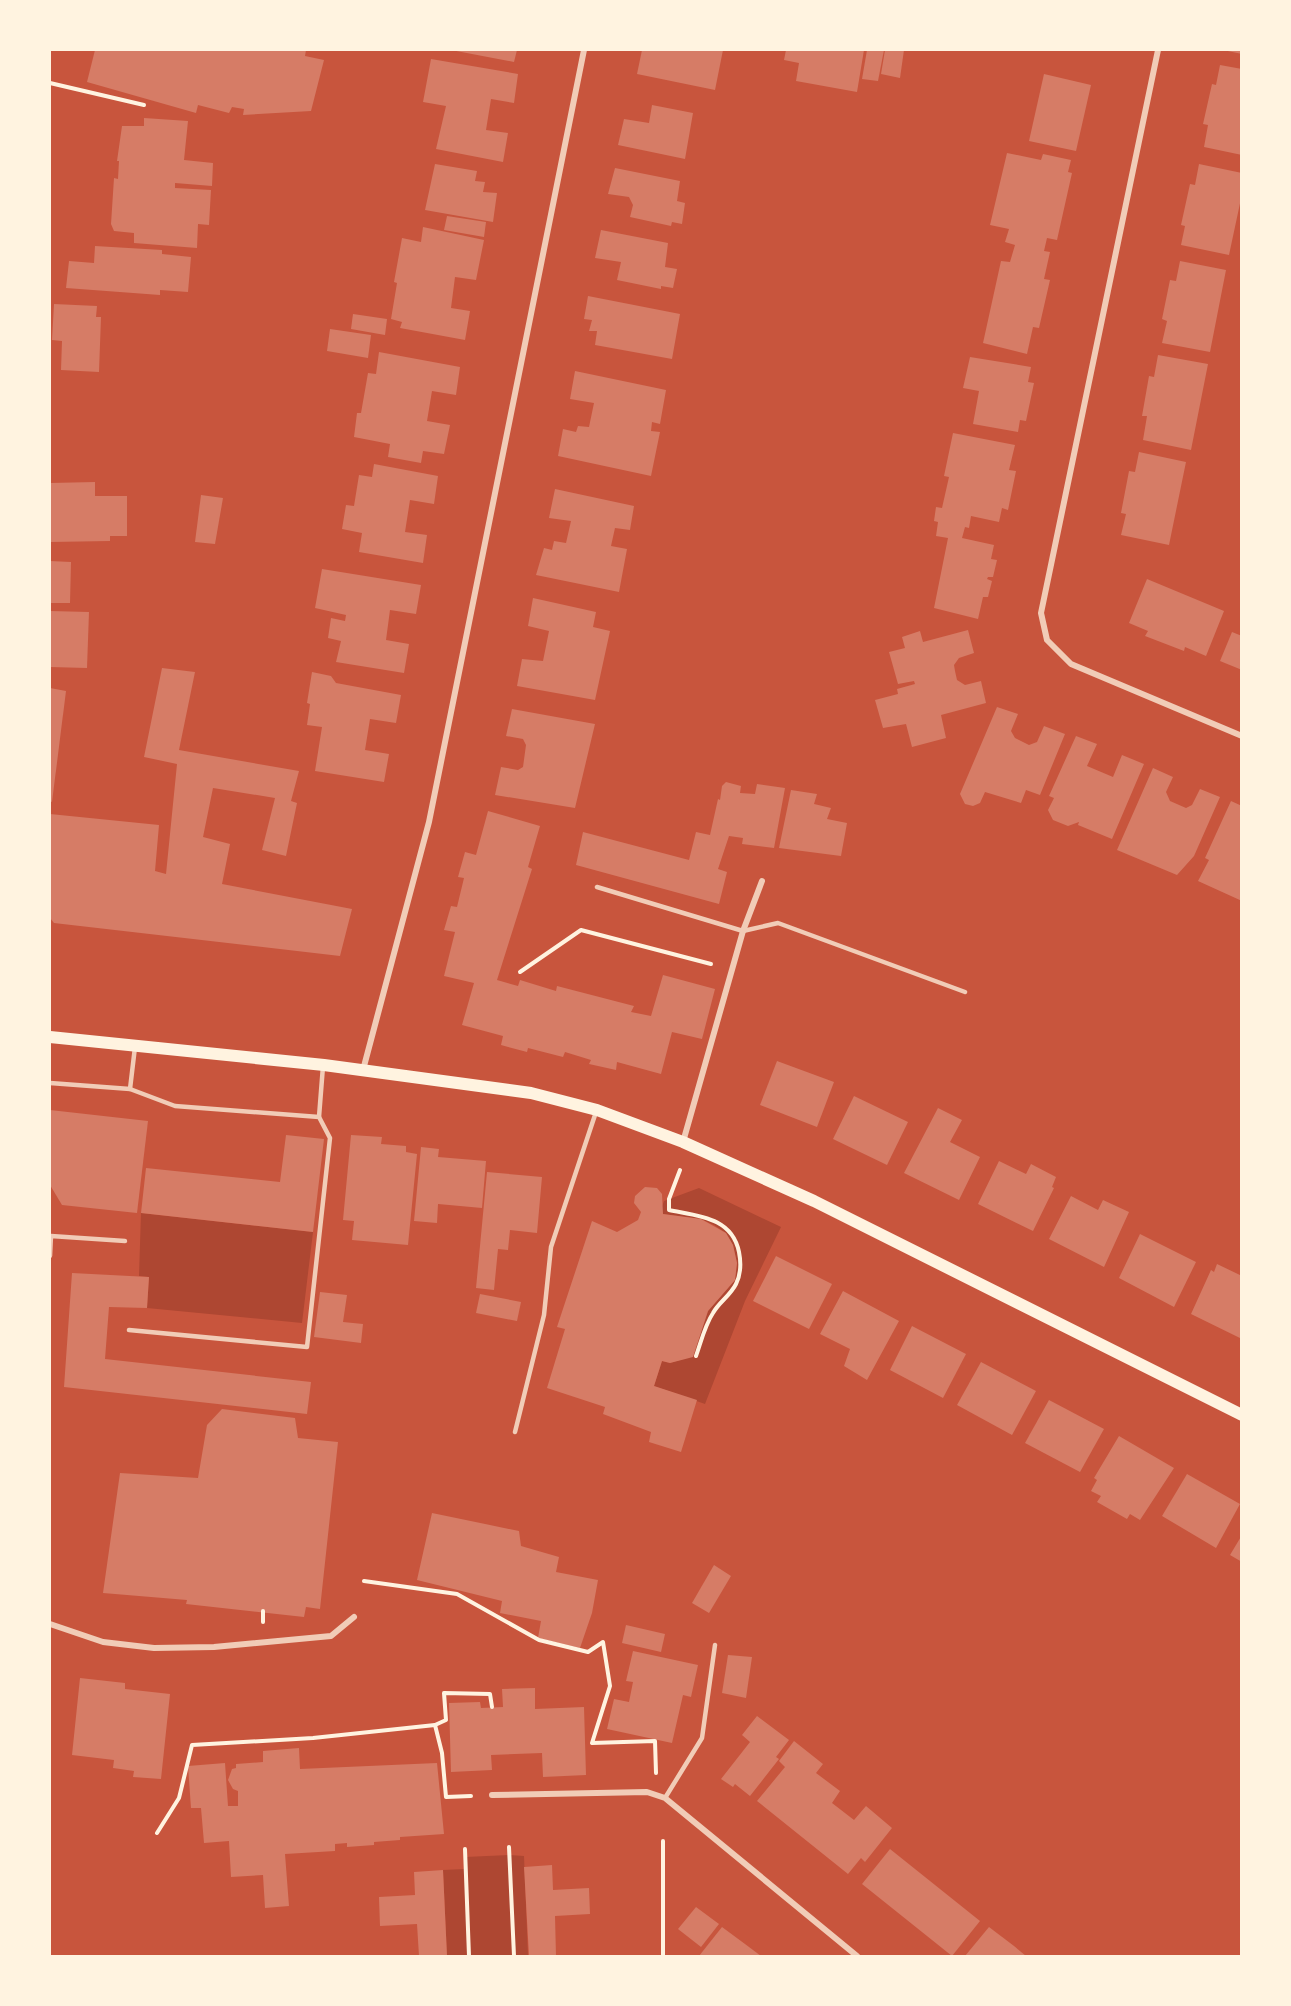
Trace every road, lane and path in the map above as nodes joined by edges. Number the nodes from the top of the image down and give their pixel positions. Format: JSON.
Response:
{"nodes":[{"id":1,"x":584,"y":50,"type":"edge"},
{"id":2,"x":1158,"y":50,"type":"edge"},
{"id":3,"x":50,"y":83,"type":"edge"},
{"id":4,"x":144,"y":105,"type":"dead end"},
{"id":5,"x":1242,"y":736,"type":"edge"},
{"id":6,"x":762,"y":881,"type":"dead end"},
{"id":7,"x":597,"y":887,"type":"dead end"},
{"id":8,"x":743,"y":931,"type":"junction"},
{"id":9,"x":732,"y":969,"type":"junction"},
{"id":10,"x":520,"y":972,"type":"dead end"},
{"id":11,"x":965,"y":992,"type":"dead end"},
{"id":12,"x":50,"y":1037,"type":"edge"},
{"id":13,"x":135,"y":1046,"type":"junction"},
{"id":14,"x":324,"y":1065,"type":"junction"},
{"id":15,"x":363,"y":1070,"type":"junction"},
{"id":16,"x":50,"y":1083,"type":"edge"},
{"id":17,"x":130,"y":1089,"type":"junction"},
{"id":18,"x":597,"y":1110,"type":"junction"},
{"id":19,"x":319,"y":1117,"type":"junction"},
{"id":20,"x":683,"y":1142,"type":"junction"},
{"id":21,"x":680,"y":1170,"type":"dead end"},
{"id":22,"x":125,"y":1240,"type":"dead end"},
{"id":23,"x":50,"y":1256,"type":"edge"},
{"id":24,"x":129,"y":1330,"type":"dead end"},
{"id":25,"x":696,"y":1356,"type":"dead end"},
{"id":26,"x":1242,"y":1415,"type":"edge"},
{"id":27,"x":515,"y":1432,"type":"dead end"},
{"id":28,"x":364,"y":1581,"type":"dead end"},
{"id":29,"x":354,"y":1617,"type":"dead end"},
{"id":30,"x":50,"y":1624,"type":"edge"},
{"id":31,"x":715,"y":1645,"type":"dead end"},
{"id":32,"x":492,"y":1707,"type":"dead end"},
{"id":33,"x":435,"y":1725,"type":"junction"},
{"id":34,"x":492,"y":1795,"type":"joint"},
{"id":35,"x":656,"y":1795,"type":"junction"},
{"id":36,"x":665,"y":1798,"type":"junction"},
{"id":37,"x":157,"y":1833,"type":"dead end"},
{"id":38,"x":663,"y":1841,"type":"dead end"},
{"id":39,"x":509,"y":1847,"type":"dead end"},
{"id":40,"x":465,"y":1849,"type":"dead end"},
{"id":41,"x":469,"y":1956,"type":"edge"},
{"id":42,"x":514,"y":1956,"type":"edge"},
{"id":43,"x":663,"y":1956,"type":"edge"},
{"id":44,"x":857,"y":1956,"type":"edge"}],
"edges":[{"from":1,"to":15,"type":"street"},
{"from":2,"to":5,"type":"street"},
{"from":3,"to":4,"type":"path"},
{"from":6,"to":8,"type":"street"},
{"from":7,"to":8,"type":"lane"},
{"from":8,"to":9,"type":"street"},
{"from":8,"to":11,"type":"lane"},
{"from":9,"to":10,"type":"path"},
{"from":9,"to":20,"type":"street"},
{"from":12,"to":13,"type":"main road"},
{"from":13,"to":14,"type":"main road"},
{"from":13,"to":17,"type":"lane"},
{"from":14,"to":15,"type":"main road"},
{"from":14,"to":19,"type":"lane"},
{"from":15,"to":18,"type":"main road"},
{"from":16,"to":17,"type":"lane"},
{"from":17,"to":19,"type":"lane"},
{"from":18,"to":20,"type":"main road"},
{"from":18,"to":27,"type":"lane"},
{"from":19,"to":24,"type":"lane"},
{"from":20,"to":26,"type":"main road"},
{"from":21,"to":25,"type":"path"},
{"from":22,"to":23,"type":"lane"},
{"from":28,"to":35,"type":"path"},
{"from":29,"to":30,"type":"street"},
{"from":31,"to":36,"type":"lane"},
{"from":32,"to":33,"type":"path"},
{"from":33,"to":34,"type":"path"},
{"from":33,"to":37,"type":"path"},
{"from":34,"to":35,"type":"street"},
{"from":35,"to":36,"type":"street"},
{"from":36,"to":44,"type":"street"},
{"from":38,"to":43,"type":"path"},
{"from":39,"to":42,"type":"path"},
{"from":40,"to":41,"type":"path"}]}
